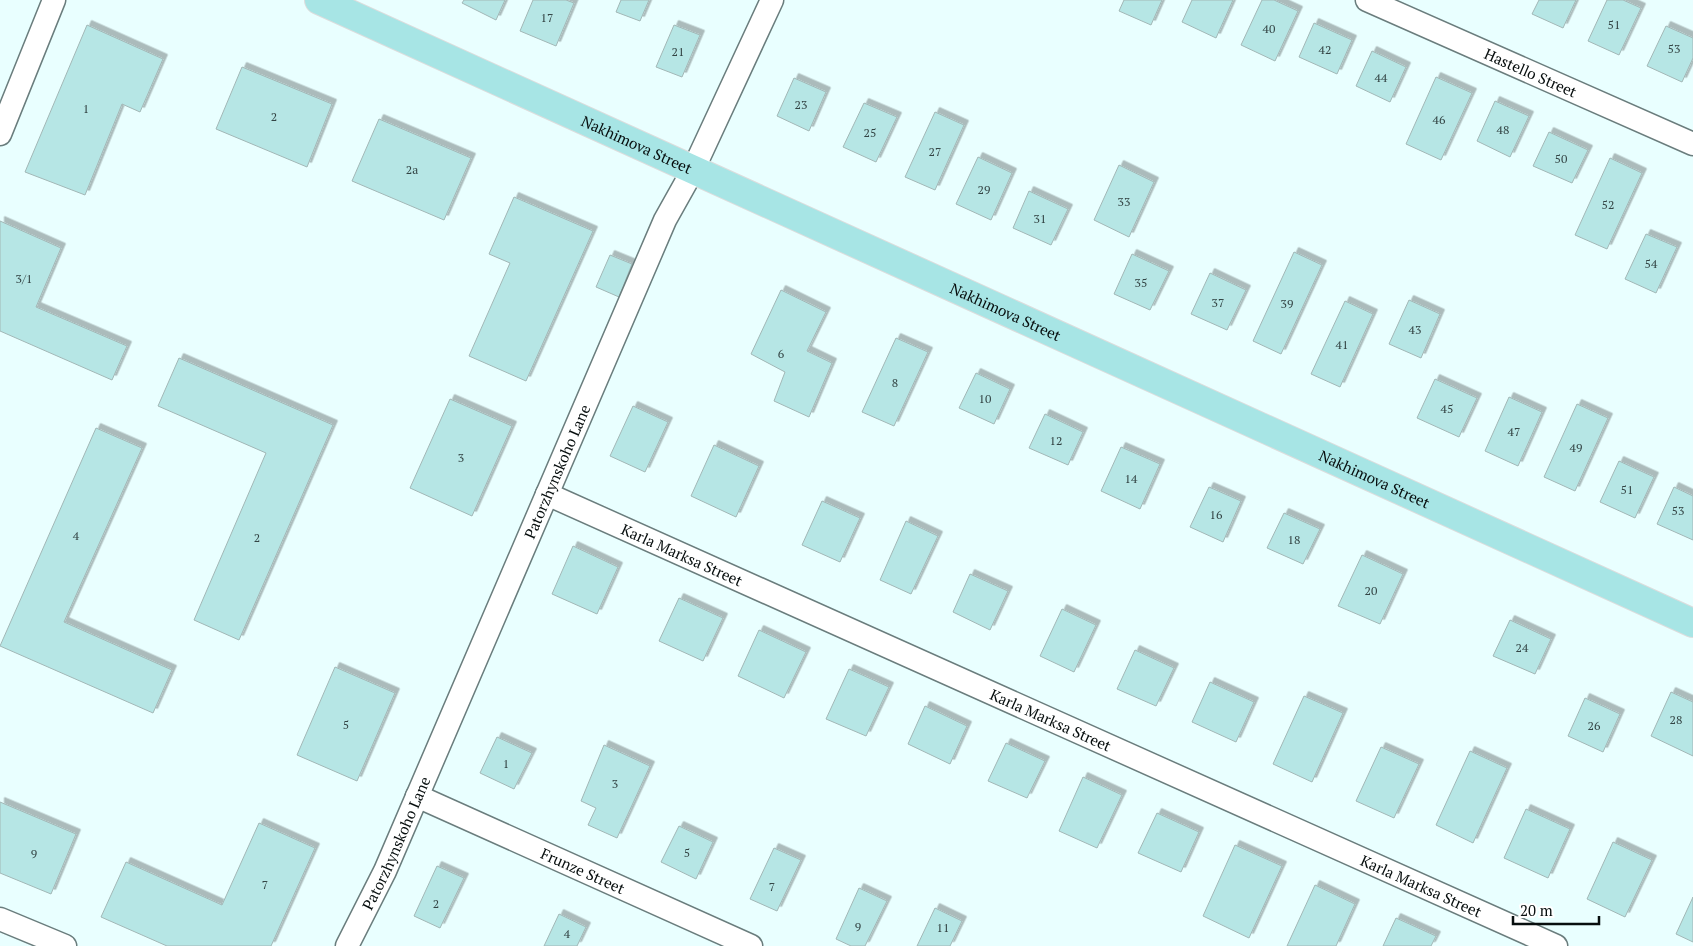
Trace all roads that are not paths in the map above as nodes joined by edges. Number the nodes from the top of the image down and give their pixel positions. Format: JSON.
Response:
{"nodes":[{"id":1,"x":54,"y":0,"type":"edge"},
{"id":2,"x":319,"y":0,"type":"edge"},
{"id":3,"x":772,"y":0,"type":"edge"},
{"id":4,"x":1367,"y":0,"type":"edge"},
{"id":5,"x":0,"y":134,"type":"edge"},
{"id":6,"x":1693,"y":144,"type":"edge"},
{"id":7,"x":693,"y":170,"type":"junction"},
{"id":8,"x":547,"y":494,"type":"junction"},
{"id":9,"x":1693,"y":623,"type":"edge"},
{"id":10,"x":417,"y":796,"type":"junction"},
{"id":11,"x":2,"y":925,"type":"edge"},
{"id":12,"x":65,"y":946,"type":"edge"},
{"id":13,"x":347,"y":946,"type":"edge"},
{"id":14,"x":751,"y":946,"type":"edge"},
{"id":15,"x":1556,"y":946,"type":"edge"}],
"edges":[{"from":1,"to":5,"type":"street"},
{"from":2,"to":7,"type":"main road","name":"Nakhimova Street"},
{"from":3,"to":7,"type":"street","name":"Patorzhynskoho Lane"},
{"from":4,"to":6,"type":"street","name":"Hastello Street"},
{"from":7,"to":8,"type":"street","name":"Patorzhynskoho Lane"},
{"from":7,"to":9,"type":"main road","name":"Nakhimova Street"},
{"from":8,"to":10,"type":"street","name":"Patorzhynskoho Lane"},
{"from":8,"to":15,"type":"street","name":"Karla Marksa Street"},
{"from":10,"to":13,"type":"street","name":"Patorzhynskoho Lane"},
{"from":10,"to":14,"type":"street","name":"Frunze Street"},
{"from":11,"to":12,"type":"street"}]}
